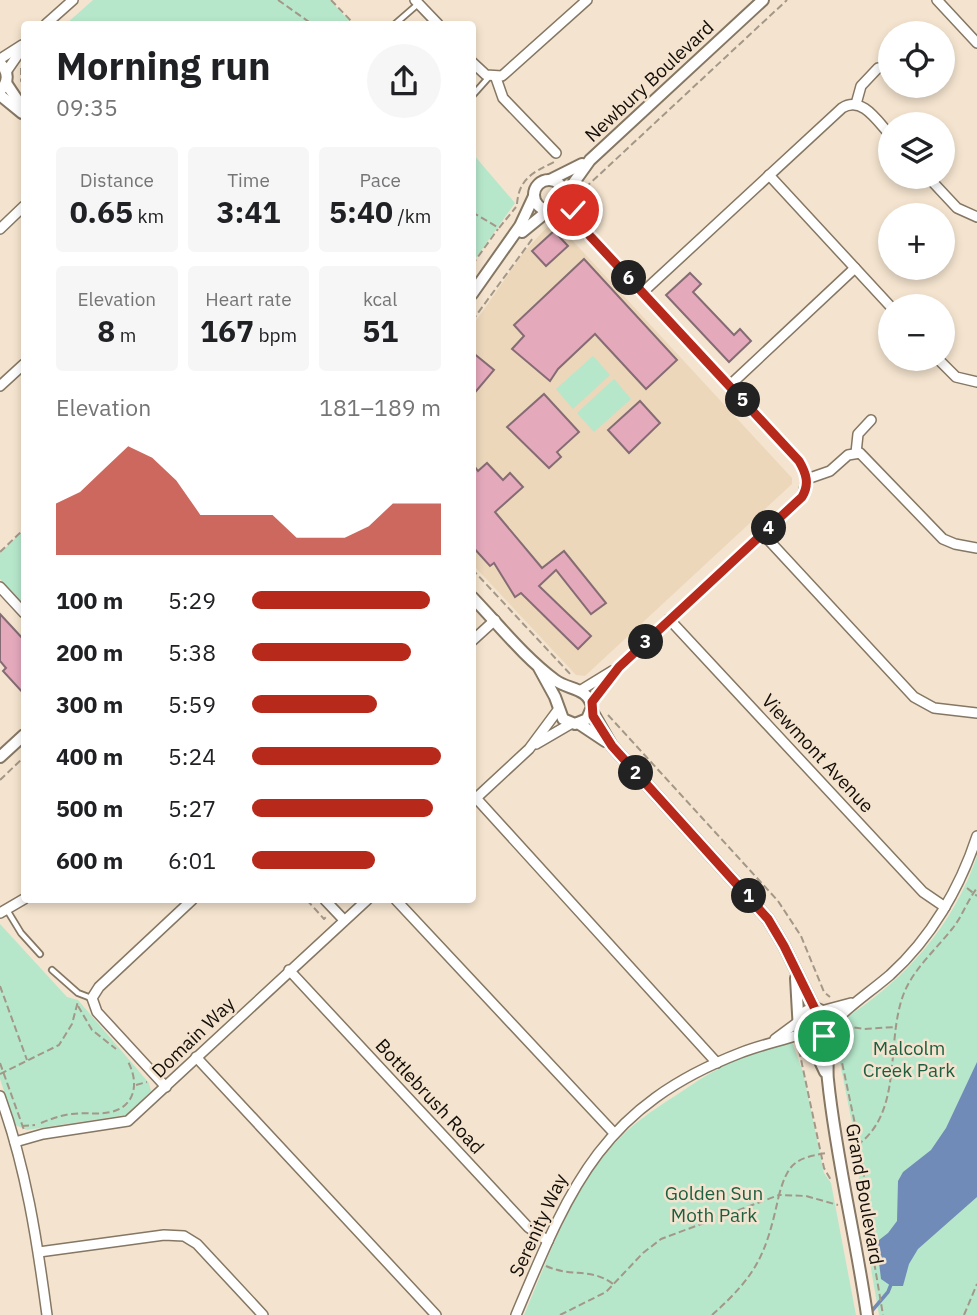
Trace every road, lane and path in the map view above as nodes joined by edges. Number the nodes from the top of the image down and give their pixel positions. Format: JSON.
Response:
{"nodes":[{"id":1,"x":73,"y":0,"type":"edge"},
{"id":2,"x":278,"y":0,"type":"edge"},
{"id":3,"x":331,"y":0,"type":"edge"},
{"id":4,"x":587,"y":0,"type":"edge"},
{"id":5,"x":763,"y":0,"type":"edge"},
{"id":6,"x":787,"y":0,"type":"edge"},
{"id":7,"x":937,"y":0,"type":"edge"},
{"id":8,"x":417,"y":1,"type":"edge"},
{"id":9,"x":49,"y":21,"type":"edge"},
{"id":10,"x":308,"y":21,"type":"edge"},
{"id":11,"x":351,"y":21,"type":"edge"},
{"id":12,"x":398,"y":21,"type":"edge"},
{"id":13,"x":435,"y":21,"type":"edge"},
{"id":14,"x":977,"y":43,"type":"edge"},
{"id":15,"x":21,"y":49,"type":"edge"},
{"id":16,"x":21,"y":49,"type":"edge"},
{"id":17,"x":476,"y":65,"type":"edge"},
{"id":18,"x":878,"y":68,"type":"dead end"},
{"id":19,"x":2,"y":77,"type":"edge"},
{"id":20,"x":493,"y":77,"type":"junction"},
{"id":21,"x":476,"y":92,"type":"edge"},
{"id":22,"x":856,"y":104,"type":"junction"},
{"id":23,"x":21,"y":107,"type":"edge"},
{"id":24,"x":878,"y":122,"type":"edge"},
{"id":25,"x":556,"y":153,"type":"dead end"},
{"id":26,"x":590,"y":160,"type":"junction"},
{"id":27,"x":769,"y":174,"type":"junction"},
{"id":28,"x":550,"y":180,"type":"junction"},
{"id":29,"x":939,"y":189,"type":"edge"},
{"id":30,"x":581,"y":191,"type":"dead end"},
{"id":31,"x":534,"y":196,"type":"junction"},
{"id":32,"x":565,"y":196,"type":"junction"},
{"id":33,"x":517,"y":206,"type":"dead end"},
{"id":34,"x":21,"y":209,"type":"edge"},
{"id":35,"x":551,"y":210,"type":"junction"},
{"id":36,"x":476,"y":214,"type":"edge"},
{"id":37,"x":977,"y":217,"type":"edge"},
{"id":38,"x":499,"y":228,"type":"junction"},
{"id":39,"x":0,"y":229,"type":"edge"},
{"id":40,"x":536,"y":235,"type":"dead end"},
{"id":41,"x":590,"y":236,"type":"junction"},
{"id":42,"x":507,"y":246,"type":"junction"},
{"id":43,"x":476,"y":260,"type":"edge"},
{"id":44,"x":855,"y":268,"type":"junction"},
{"id":45,"x":476,"y":289,"type":"edge"},
{"id":46,"x":643,"y":292,"type":"junction"},
{"id":47,"x":879,"y":294,"type":"edge"},
{"id":48,"x":476,"y":316,"type":"edge"},
{"id":49,"x":21,"y":367,"type":"edge"},
{"id":50,"x":950,"y":371,"type":"edge"},
{"id":51,"x":977,"y":383,"type":"edge"},
{"id":52,"x":0,"y":386,"type":"edge"},
{"id":53,"x":729,"y":386,"type":"junction"},
{"id":54,"x":872,"y":421,"type":"dead end"},
{"id":55,"x":856,"y":453,"type":"junction"},
{"id":56,"x":807,"y":479,"type":"junction"},
{"id":57,"x":21,"y":532,"type":"edge"},
{"id":58,"x":763,"y":534,"type":"junction"},
{"id":59,"x":977,"y":548,"type":"edge"},
{"id":60,"x":0,"y":552,"type":"edge"},
{"id":61,"x":476,"y":573,"type":"edge"},
{"id":62,"x":0,"y":587,"type":"edge"},
{"id":63,"x":476,"y":601,"type":"edge"},
{"id":64,"x":21,"y":610,"type":"edge"},
{"id":65,"x":669,"y":619,"type":"junction"},
{"id":66,"x":495,"y":620,"type":"junction"},
{"id":67,"x":476,"y":637,"type":"edge"},
{"id":68,"x":538,"y":666,"type":"junction"},
{"id":69,"x":619,"y":667,"type":"junction"},
{"id":70,"x":573,"y":677,"type":"dead end"},
{"id":71,"x":576,"y":690,"type":"junction"},
{"id":72,"x":558,"y":707,"type":"junction"},
{"id":73,"x":596,"y":708,"type":"junction"},
{"id":74,"x":977,"y":713,"type":"edge"},
{"id":75,"x":575,"y":723,"type":"junction"},
{"id":76,"x":21,"y":738,"type":"edge"},
{"id":77,"x":612,"y":746,"type":"junction"},
{"id":78,"x":529,"y":749,"type":"junction"},
{"id":79,"x":0,"y":757,"type":"edge"},
{"id":80,"x":21,"y":760,"type":"edge"},
{"id":81,"x":0,"y":780,"type":"edge"},
{"id":82,"x":476,"y":798,"type":"edge"},
{"id":83,"x":476,"y":802,"type":"edge"},
{"id":84,"x":977,"y":836,"type":"edge"},
{"id":85,"x":977,"y":888,"type":"edge"},
{"id":86,"x":974,"y":893,"type":"junction"},
{"id":87,"x":977,"y":896,"type":"edge"},
{"id":88,"x":21,"y":901,"type":"edge"},
{"id":89,"x":189,"y":903,"type":"edge"},
{"id":90,"x":328,"y":903,"type":"edge"},
{"id":91,"x":364,"y":903,"type":"edge"},
{"id":92,"x":399,"y":903,"type":"edge"},
{"id":93,"x":945,"y":907,"type":"junction"},
{"id":94,"x":4,"y":912,"type":"edge"},
{"id":95,"x":344,"y":920,"type":"junction"},
{"id":96,"x":40,"y":954,"type":"dead end"},
{"id":97,"x":793,"y":964,"type":"junction"},
{"id":98,"x":52,"y":970,"type":"dead end"},
{"id":99,"x":289,"y":970,"type":"junction"},
{"id":100,"x":0,"y":986,"type":"edge"},
{"id":101,"x":824,"y":992,"type":"dead end"},
{"id":102,"x":92,"y":998,"type":"junction"},
{"id":103,"x":78,"y":1000,"type":"dead end"},
{"id":104,"x":853,"y":1003,"type":"junction"},
{"id":105,"x":78,"y":1006,"type":"junction"},
{"id":106,"x":818,"y":1010,"type":"junction"},
{"id":107,"x":839,"y":1016,"type":"junction"},
{"id":108,"x":799,"y":1020,"type":"junction"},
{"id":109,"x":843,"y":1026,"type":"junction"},
{"id":110,"x":895,"y":1027,"type":"junction"},
{"id":111,"x":828,"y":1030,"type":"junction"},
{"id":112,"x":799,"y":1037,"type":"junction"},
{"id":113,"x":771,"y":1042,"type":"junction"},
{"id":114,"x":121,"y":1053,"type":"dead end"},
{"id":115,"x":196,"y":1056,"type":"junction"},
{"id":116,"x":124,"y":1057,"type":"dead end"},
{"id":117,"x":27,"y":1060,"type":"junction"},
{"id":118,"x":0,"y":1063,"type":"edge"},
{"id":119,"x":717,"y":1063,"type":"junction"},
{"id":120,"x":2,"y":1074,"type":"edge"},
{"id":121,"x":155,"y":1075,"type":"junction"},
{"id":122,"x":827,"y":1078,"type":"junction"},
{"id":123,"x":135,"y":1085,"type":"junction"},
{"id":124,"x":166,"y":1087,"type":"junction"},
{"id":125,"x":0,"y":1096,"type":"edge"},
{"id":126,"x":22,"y":1126,"type":"junction"},
{"id":127,"x":614,"y":1133,"type":"junction"},
{"id":128,"x":26,"y":1138,"type":"junction"},
{"id":129,"x":15,"y":1142,"type":"junction"},
{"id":130,"x":859,"y":1146,"type":"junction"},
{"id":131,"x":840,"y":1151,"type":"junction"},
{"id":132,"x":821,"y":1154,"type":"junction"},
{"id":133,"x":779,"y":1195,"type":"junction"},
{"id":134,"x":838,"y":1205,"type":"dead end"},
{"id":135,"x":548,"y":1241,"type":"junction"},
{"id":136,"x":39,"y":1252,"type":"junction"},
{"id":137,"x":538,"y":1263,"type":"junction"},
{"id":138,"x":977,"y":1284,"type":"edge"},
{"id":139,"x":614,"y":1285,"type":"junction"},
{"id":140,"x":47,"y":1315,"type":"edge"},
{"id":141,"x":263,"y":1315,"type":"edge"},
{"id":142,"x":436,"y":1315,"type":"edge"},
{"id":143,"x":516,"y":1315,"type":"edge"},
{"id":144,"x":560,"y":1315,"type":"edge"},
{"id":145,"x":712,"y":1315,"type":"edge"},
{"id":146,"x":867,"y":1315,"type":"edge"},
{"id":147,"x":883,"y":1315,"type":"edge"},
{"id":148,"x":964,"y":1315,"type":"edge"}],
"edges":[{"from":1,"to":9,"type":"street"},
{"from":2,"to":10,"type":"path"},
{"from":3,"to":11,"type":"path"},
{"from":4,"to":20,"type":"street"},
{"from":5,"to":26,"type":"street","name":"Newbury Boulevard"},
{"from":6,"to":30,"type":"path"},
{"from":7,"to":14,"type":"street"},
{"from":8,"to":12,"type":"lane"},
{"from":8,"to":13,"type":"street"},
{"from":15,"to":19,"type":"street"},
{"from":16,"to":19,"type":"street"},
{"from":17,"to":20,"type":"street"},
{"from":18,"to":22,"type":"street"},
{"from":19,"to":23,"type":"street"},
{"from":20,"to":21,"type":"lane"},
{"from":20,"to":25,"type":"street"},
{"from":22,"to":24,"type":"street"},
{"from":22,"to":27,"type":"street"},
{"from":26,"to":28,"type":"street","name":"Newbury Boulevard"},
{"from":26,"to":32,"type":"street","name":"Newbury Boulevard"},
{"from":27,"to":44,"type":"street"},
{"from":27,"to":46,"type":"street"},
{"from":28,"to":31,"type":"street"},
{"from":28,"to":32,"type":"street"},
{"from":29,"to":37,"type":"street"},
{"from":31,"to":35,"type":"street"},
{"from":31,"to":42,"type":"street"},
{"from":32,"to":35,"type":"street"},
{"from":32,"to":41,"type":"street"},
{"from":33,"to":38,"type":"path"},
{"from":34,"to":39,"type":"street"},
{"from":35,"to":41,"type":"street"},
{"from":35,"to":42,"type":"street"},
{"from":36,"to":38,"type":"path"},
{"from":38,"to":43,"type":"path"},
{"from":40,"to":48,"type":"path"},
{"from":41,"to":46,"type":"street"},
{"from":42,"to":45,"type":"street"},
{"from":44,"to":47,"type":"street"},
{"from":44,"to":53,"type":"street"},
{"from":46,"to":53,"type":"street"},
{"from":49,"to":52,"type":"street"},
{"from":50,"to":51,"type":"street"},
{"from":53,"to":56,"type":"street"},
{"from":54,"to":55,"type":"street"},
{"from":55,"to":56,"type":"street"},
{"from":55,"to":59,"type":"street"},
{"from":56,"to":58,"type":"street"},
{"from":57,"to":60,"type":"path"},
{"from":58,"to":65,"type":"street"},
{"from":58,"to":74,"type":"street"},
{"from":61,"to":70,"type":"path"},
{"from":62,"to":64,"type":"street"},
{"from":63,"to":66,"type":"street"},
{"from":65,"to":69,"type":"street"},
{"from":65,"to":93,"type":"street","name":"Viewmont Avenue"},
{"from":66,"to":67,"type":"street"},
{"from":66,"to":68,"type":"street"},
{"from":68,"to":71,"type":"street"},
{"from":68,"to":72,"type":"street"},
{"from":69,"to":71,"type":"street"},
{"from":69,"to":73,"type":"street"},
{"from":71,"to":72,"type":"street"},
{"from":71,"to":73,"type":"street"},
{"from":72,"to":75,"type":"street"},
{"from":72,"to":78,"type":"street"},
{"from":73,"to":75,"type":"street"},
{"from":73,"to":77,"type":"street"},
{"from":73,"to":101,"type":"path"},
{"from":75,"to":77,"type":"street"},
{"from":75,"to":78,"type":"street"},
{"from":76,"to":79,"type":"street"},
{"from":77,"to":97,"type":"street"},
{"from":78,"to":82,"type":"street"},
{"from":80,"to":81,"type":"path"},
{"from":83,"to":119,"type":"street"},
{"from":84,"to":93,"type":"street"},
{"from":85,"to":86,"type":"path"},
{"from":86,"to":87,"type":"path"},
{"from":86,"to":110,"type":"path"},
{"from":88,"to":94,"type":"street"},
{"from":89,"to":102,"type":"street"},
{"from":90,"to":95,"type":"street"},
{"from":91,"to":95,"type":"street","name":"Domain Way"},
{"from":92,"to":127,"type":"street"},
{"from":93,"to":104,"type":"street"},
{"from":94,"to":96,"type":"lane"},
{"from":95,"to":99,"type":"street","name":"Domain Way"},
{"from":97,"to":106,"type":"street"},
{"from":97,"to":108,"type":"street"},
{"from":98,"to":102,"type":"lane"},
{"from":99,"to":115,"type":"street","name":"Domain Way"},
{"from":99,"to":135,"type":"street","name":"Bottlebrush Road"},
{"from":100,"to":117,"type":"path"},
{"from":102,"to":121,"type":"street"},
{"from":103,"to":105,"type":"path"},
{"from":104,"to":106,"type":"street"},
{"from":104,"to":107,"type":"street"},
{"from":105,"to":114,"type":"path"},
{"from":105,"to":117,"type":"path"},
{"from":106,"to":108,"type":"street"},
{"from":106,"to":111,"type":"street"},
{"from":107,"to":109,"type":"path"},
{"from":107,"to":111,"type":"street"},
{"from":108,"to":112,"type":"street"},
{"from":108,"to":113,"type":"street","name":"Serenity Way"},
{"from":109,"to":110,"type":"path"},
{"from":109,"to":130,"type":"path"},
{"from":110,"to":130,"type":"path"},
{"from":111,"to":112,"type":"street"},
{"from":111,"to":122,"type":"street","name":"Grand Boulevard"},
{"from":112,"to":113,"type":"street","name":"Serenity Way"},
{"from":112,"to":122,"type":"street","name":"Grand Boulevard"},
{"from":112,"to":132,"type":"path"},
{"from":113,"to":119,"type":"street","name":"Serenity Way"},
{"from":115,"to":124,"type":"street","name":"Domain Way"},
{"from":115,"to":142,"type":"street"},
{"from":116,"to":123,"type":"path"},
{"from":117,"to":120,"type":"path"},
{"from":118,"to":120,"type":"path"},
{"from":119,"to":127,"type":"street","name":"Serenity Way"},
{"from":120,"to":126,"type":"path"},
{"from":121,"to":123,"type":"path"},
{"from":121,"to":124,"type":"street"},
{"from":122,"to":131,"type":"street","name":"Grand Boulevard"},
{"from":123,"to":126,"type":"path"},
{"from":124,"to":128,"type":"street","name":"Domain Way"},
{"from":125,"to":129,"type":"street"},
{"from":126,"to":128,"type":"path"},
{"from":127,"to":135,"type":"street","name":"Serenity Way"},
{"from":128,"to":129,"type":"street","name":"Domain Way"},
{"from":129,"to":136,"type":"street"},
{"from":130,"to":131,"type":"path"},
{"from":130,"to":147,"type":"path"},
{"from":131,"to":132,"type":"path"},
{"from":131,"to":146,"type":"street","name":"Grand Boulevard"},
{"from":132,"to":133,"type":"path"},
{"from":133,"to":134,"type":"path"},
{"from":133,"to":139,"type":"path"},
{"from":133,"to":145,"type":"path"},
{"from":135,"to":137,"type":"street","name":"Serenity Way"},
{"from":136,"to":140,"type":"street"},
{"from":136,"to":141,"type":"street"},
{"from":137,"to":139,"type":"path"},
{"from":137,"to":143,"type":"street","name":"Serenity Way"},
{"from":138,"to":148,"type":"path"},
{"from":139,"to":144,"type":"path"}]}
